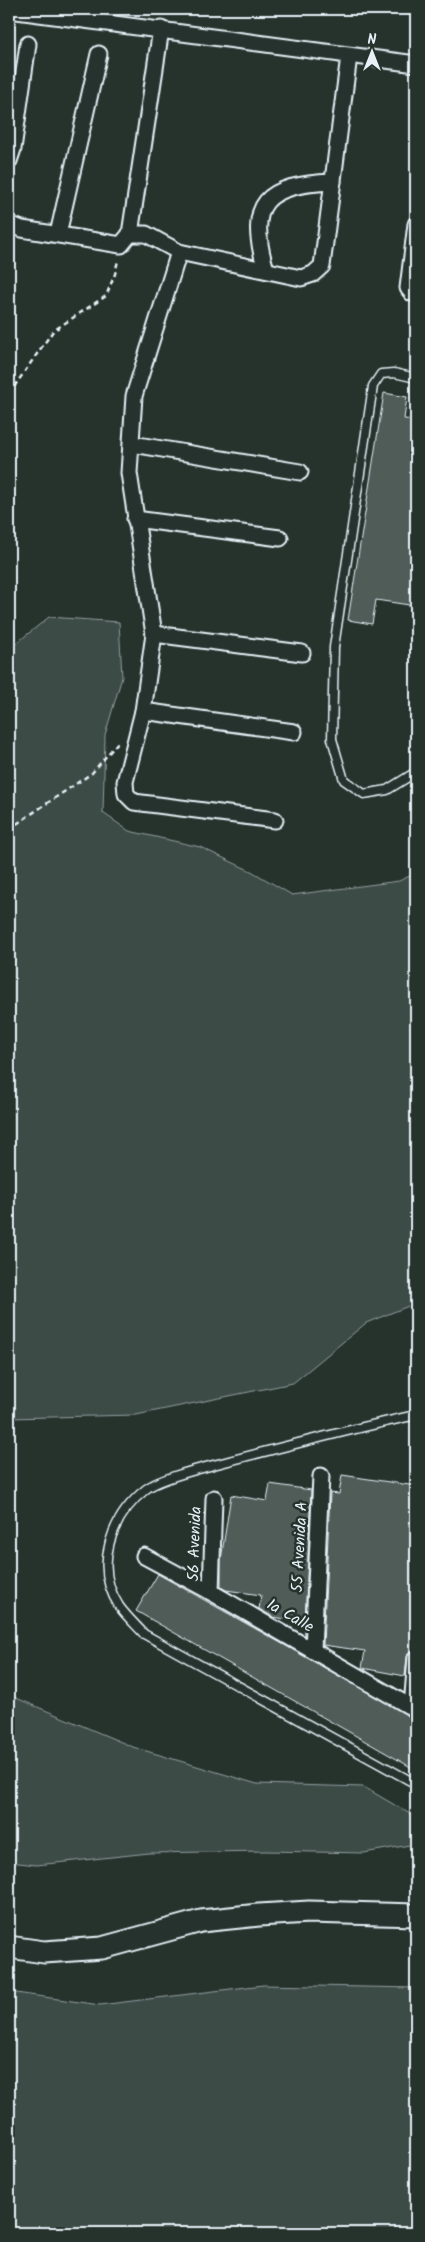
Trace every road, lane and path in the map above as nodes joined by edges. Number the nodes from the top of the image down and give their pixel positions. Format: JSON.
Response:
{"nodes":[{"id":1,"x":9,"y":10,"type":"edge"},
{"id":2,"x":160,"y":29,"type":"junction"},
{"id":3,"x":28,"y":44,"type":"dead end"},
{"id":4,"x":98,"y":54,"type":"dead end"},
{"id":5,"x":349,"y":56,"type":"junction"},
{"id":6,"x":416,"y":64,"type":"edge"},
{"id":7,"x":9,"y":161,"type":"edge"},
{"id":8,"x":333,"y":182,"type":"junction"},
{"id":9,"x":9,"y":224,"type":"edge"},
{"id":10,"x":416,"y":224,"type":"edge"},
{"id":11,"x":58,"y":234,"type":"junction"},
{"id":12,"x":126,"y":240,"type":"junction"},
{"id":13,"x":179,"y":252,"type":"junction"},
{"id":14,"x":266,"y":270,"type":"junction"},
{"id":15,"x":416,"y":294,"type":"edge"},
{"id":16,"x":416,"y":378,"type":"edge"},
{"id":17,"x":9,"y":394,"type":"edge"},
{"id":18,"x":132,"y":444,"type":"junction"},
{"id":19,"x":300,"y":472,"type":"dead end"},
{"id":20,"x":135,"y":519,"type":"junction"},
{"id":21,"x":280,"y":538,"type":"dead end"},
{"id":22,"x":154,"y":634,"type":"junction"},
{"id":23,"x":302,"y":653,"type":"dead end"},
{"id":24,"x":144,"y":711,"type":"junction"},
{"id":25,"x":294,"y":732,"type":"dead end"},
{"id":26,"x":124,"y":736,"type":"dead end"},
{"id":27,"x":416,"y":772,"type":"edge"},
{"id":28,"x":275,"y":820,"type":"dead end"},
{"id":29,"x":9,"y":829,"type":"edge"},
{"id":30,"x":416,"y":1415,"type":"edge"},
{"id":31,"x":321,"y":1476,"type":"dead end"},
{"id":32,"x":214,"y":1498,"type":"dead end"},
{"id":33,"x":144,"y":1556,"type":"dead end"},
{"id":34,"x":211,"y":1592,"type":"junction"},
{"id":35,"x":313,"y":1650,"type":"junction"},
{"id":36,"x":416,"y":1658,"type":"edge"},
{"id":37,"x":414,"y":1709,"type":"edge"},
{"id":38,"x":416,"y":1784,"type":"edge"},
{"id":39,"x":416,"y":1915,"type":"edge"},
{"id":40,"x":9,"y":1947,"type":"edge"}],
"edges":[{"from":1,"to":2,"type":"street"},
{"from":2,"to":5,"type":"street"},
{"from":2,"to":12,"type":"street"},
{"from":3,"to":7,"type":"street"},
{"from":4,"to":11,"type":"street"},
{"from":5,"to":6,"type":"street"},
{"from":5,"to":8,"type":"street"},
{"from":8,"to":14,"type":"street"},
{"from":8,"to":14,"type":"street"},
{"from":9,"to":11,"type":"street"},
{"from":10,"to":15,"type":"street"},
{"from":11,"to":12,"type":"street"},
{"from":12,"to":13,"type":"street"},
{"from":12,"to":17,"type":"path"},
{"from":13,"to":14,"type":"street"},
{"from":13,"to":18,"type":"street"},
{"from":16,"to":27,"type":"lane"},
{"from":18,"to":19,"type":"street"},
{"from":18,"to":20,"type":"street"},
{"from":20,"to":21,"type":"street"},
{"from":20,"to":22,"type":"street"},
{"from":22,"to":23,"type":"street"},
{"from":22,"to":24,"type":"street"},
{"from":24,"to":25,"type":"street"},
{"from":24,"to":28,"type":"street"},
{"from":26,"to":29,"type":"path"},
{"from":30,"to":38,"type":"lane"},
{"from":31,"to":35,"type":"street","name":"55 Avenida A"},
{"from":32,"to":34,"type":"street","name":"56 Avenida"},
{"from":33,"to":34,"type":"street","name":"1a Calle"},
{"from":34,"to":35,"type":"street","name":"1a Calle"},
{"from":35,"to":37,"type":"street","name":"1a Calle"},
{"from":36,"to":37,"type":"street"},
{"from":39,"to":40,"type":"main road"}]}
